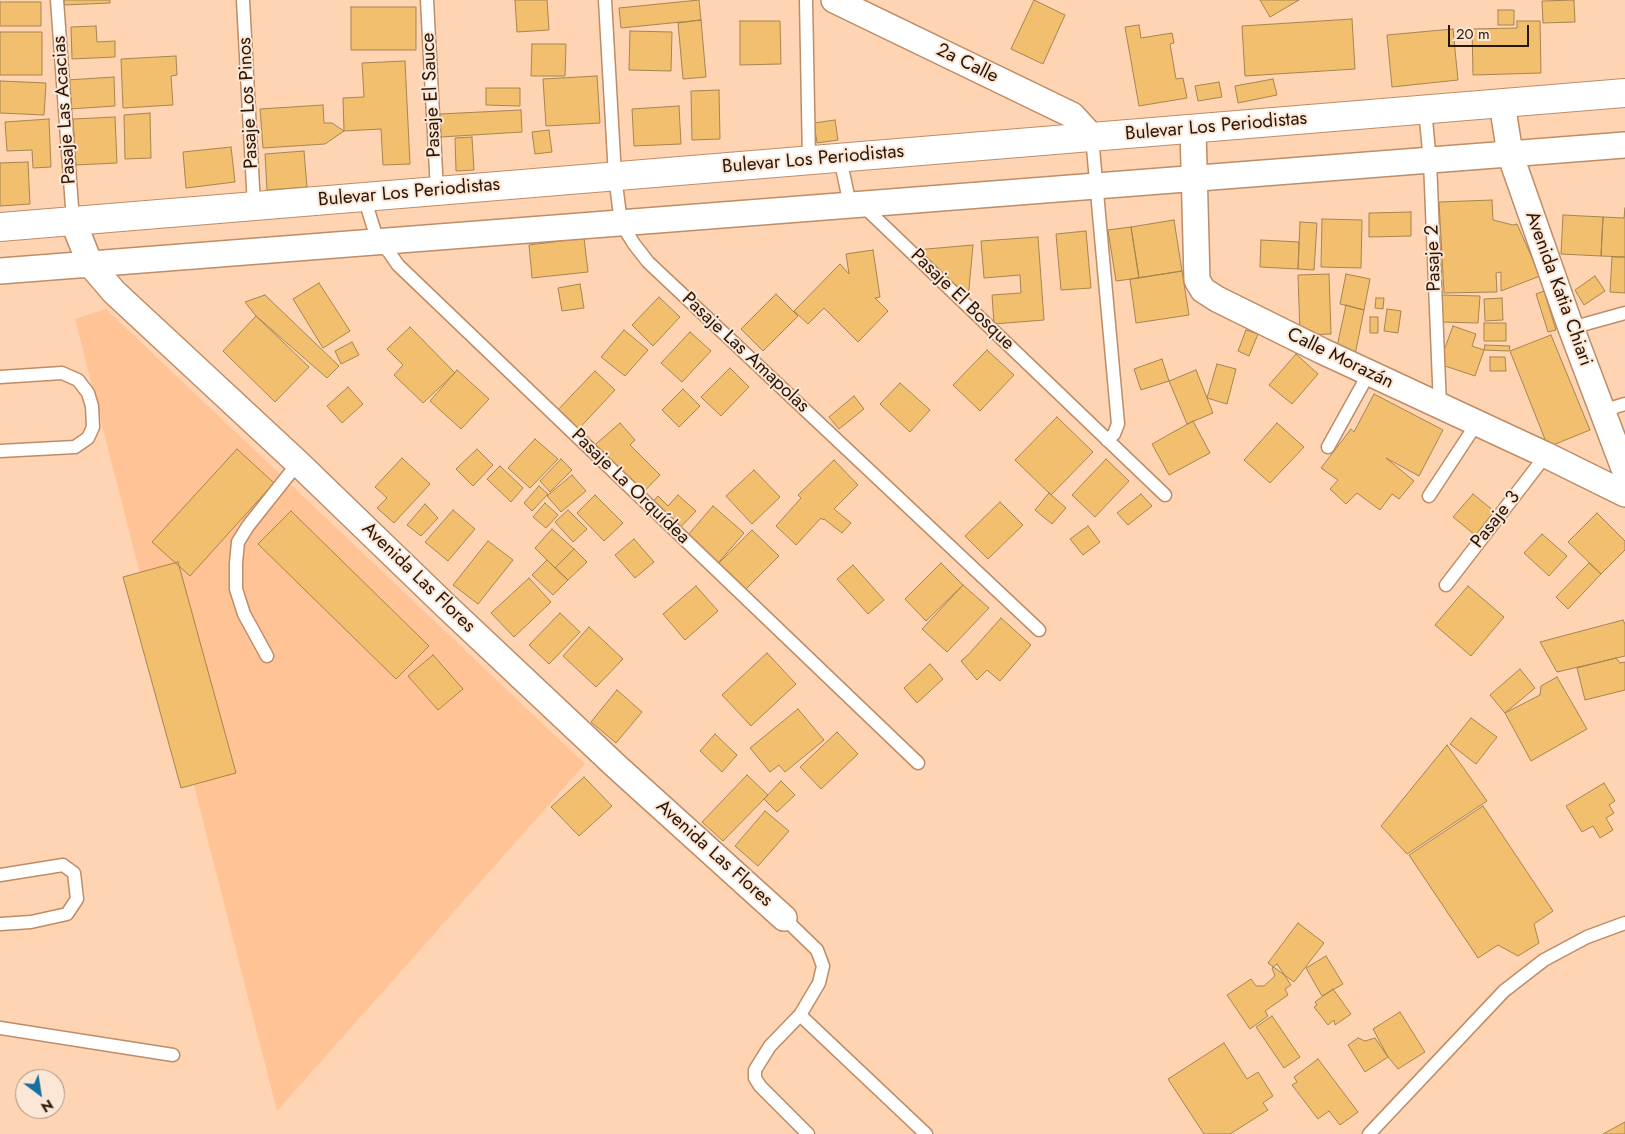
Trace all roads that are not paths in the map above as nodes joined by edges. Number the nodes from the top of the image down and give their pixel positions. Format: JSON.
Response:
{"nodes":[{"id":1,"x":58,"y":0,"type":"edge"},
{"id":2,"x":243,"y":0,"type":"edge"},
{"id":3,"x":427,"y":0,"type":"edge"},
{"id":4,"x":606,"y":0,"type":"edge"},
{"id":5,"x":806,"y":0,"type":"edge"},
{"id":6,"x":834,"y":0,"type":"edge"},
{"id":7,"x":1625,"y":93,"type":"edge"},
{"id":8,"x":1502,"y":103,"type":"junction"},
{"id":9,"x":1425,"y":110,"type":"junction"},
{"id":10,"x":1193,"y":129,"type":"junction"},
{"id":11,"x":1092,"y":137,"type":"junction"},
{"id":12,"x":1625,"y":146,"type":"edge"},
{"id":13,"x":1510,"y":154,"type":"junction"},
{"id":14,"x":840,"y":158,"type":"junction"},
{"id":15,"x":809,"y":160,"type":"junction"},
{"id":16,"x":1430,"y":161,"type":"junction"},
{"id":17,"x":615,"y":176,"type":"junction"},
{"id":18,"x":1195,"y":178,"type":"junction"},
{"id":19,"x":1097,"y":186,"type":"junction"},
{"id":20,"x":437,"y":191,"type":"junction"},
{"id":21,"x":364,"y":197,"type":"junction"},
{"id":22,"x":850,"y":205,"type":"junction"},
{"id":23,"x":254,"y":206,"type":"junction"},
{"id":24,"x":73,"y":221,"type":"junction"},
{"id":25,"x":622,"y":223,"type":"junction"},
{"id":26,"x":0,"y":227,"type":"edge"},
{"id":27,"x":378,"y":242,"type":"junction"},
{"id":28,"x":90,"y":264,"type":"junction"},
{"id":29,"x":0,"y":271,"type":"edge"},
{"id":30,"x":1625,"y":313,"type":"edge"},
{"id":31,"x":1571,"y":328,"type":"junction"},
{"id":32,"x":1369,"y":373,"type":"junction"},
{"id":33,"x":0,"y":377,"type":"edge"},
{"id":34,"x":1440,"y":407,"type":"junction"},
{"id":35,"x":1613,"y":407,"type":"edge"},
{"id":36,"x":1477,"y":423,"type":"junction"},
{"id":37,"x":1107,"y":440,"type":"junction"},
{"id":38,"x":1328,"y":447,"type":"dead end"},
{"id":39,"x":0,"y":451,"type":"edge"},
{"id":40,"x":1546,"y":455,"type":"junction"},
{"id":41,"x":298,"y":463,"type":"junction"},
{"id":42,"x":1625,"y":471,"type":"edge"},
{"id":43,"x":1165,"y":494,"type":"dead end"},
{"id":44,"x":1625,"y":494,"type":"edge"},
{"id":45,"x":1429,"y":496,"type":"dead end"},
{"id":46,"x":1446,"y":585,"type":"dead end"},
{"id":47,"x":1039,"y":630,"type":"dead end"},
{"id":48,"x":267,"y":656,"type":"dead end"},
{"id":49,"x":918,"y":763,"type":"dead end"},
{"id":50,"x":0,"y":875,"type":"edge"},
{"id":51,"x":784,"y":918,"type":"joint"},
{"id":52,"x":1625,"y":923,"type":"edge"},
{"id":53,"x":0,"y":924,"type":"edge"},
{"id":54,"x":800,"y":1015,"type":"junction"},
{"id":55,"x":0,"y":1028,"type":"edge"},
{"id":56,"x":173,"y":1055,"type":"dead end"},
{"id":57,"x":808,"y":1134,"type":"edge"},
{"id":58,"x":926,"y":1134,"type":"edge"},
{"id":59,"x":1369,"y":1134,"type":"edge"}],
"edges":[{"from":1,"to":24,"type":"lane","name":"Pasaje Las Acacias"},
{"from":2,"to":23,"type":"lane","name":"Pasaje Los Pinos"},
{"from":3,"to":20,"type":"lane","name":"Pasaje El Sauce"},
{"from":4,"to":17,"type":"lane","name":"Pasaje Las Amapolas"},
{"from":5,"to":15,"type":"lane"},
{"from":6,"to":11,"type":"street","name":"2a Calle"},
{"from":7,"to":8,"type":"street","name":"Bulevar Los Periodistas"},
{"from":8,"to":9,"type":"street","name":"Bulevar Los Periodistas"},
{"from":8,"to":13,"type":"street","name":"Avenida Katia Chiari"},
{"from":9,"to":10,"type":"street","name":"Bulevar Los Periodistas"},
{"from":9,"to":16,"type":"lane","name":"Pasaje 2"},
{"from":10,"to":11,"type":"street","name":"Bulevar Los Periodistas"},
{"from":10,"to":18,"type":"street","name":"Calle Morazán"},
{"from":11,"to":14,"type":"street","name":"Bulevar Los Periodistas"},
{"from":11,"to":19,"type":"lane"},
{"from":12,"to":13,"type":"street"},
{"from":13,"to":16,"type":"street"},
{"from":13,"to":31,"type":"street","name":"Avenida Katia Chiari"},
{"from":14,"to":15,"type":"street","name":"Bulevar Los Periodistas"},
{"from":14,"to":22,"type":"lane"},
{"from":15,"to":17,"type":"street","name":"Bulevar Los Periodistas"},
{"from":16,"to":18,"type":"street"},
{"from":16,"to":34,"type":"lane","name":"Pasaje 2"},
{"from":17,"to":20,"type":"street","name":"Bulevar Los Periodistas"},
{"from":17,"to":25,"type":"lane","name":"Pasaje Las Amapolas"},
{"from":18,"to":19,"type":"street"},
{"from":18,"to":32,"type":"street","name":"Calle Morazán"},
{"from":19,"to":22,"type":"street"},
{"from":19,"to":37,"type":"lane"},
{"from":20,"to":21,"type":"street","name":"Bulevar Los Periodistas"},
{"from":21,"to":23,"type":"street","name":"Bulevar Los Periodistas"},
{"from":21,"to":27,"type":"lane","name":"Pasaje La Orquídea"},
{"from":22,"to":25,"type":"street"},
{"from":22,"to":37,"type":"lane","name":"Pasaje El Bosque"},
{"from":23,"to":24,"type":"street","name":"Bulevar Los Periodistas"},
{"from":24,"to":26,"type":"street","name":"Bulevar Los Periodistas"},
{"from":24,"to":28,"type":"street","name":"Avenida Las Flores"},
{"from":25,"to":27,"type":"street"},
{"from":25,"to":47,"type":"lane","name":"Pasaje Las Amapolas"},
{"from":27,"to":28,"type":"street"},
{"from":27,"to":49,"type":"lane","name":"Pasaje La Orquídea"},
{"from":28,"to":29,"type":"street"},
{"from":28,"to":41,"type":"street","name":"Avenida Las Flores"},
{"from":30,"to":31,"type":"lane"},
{"from":31,"to":35,"type":"street","name":"Avenida Katia Chiari"},
{"from":32,"to":34,"type":"street","name":"Calle Morazán"},
{"from":32,"to":38,"type":"lane"},
{"from":33,"to":39,"type":"lane"},
{"from":34,"to":36,"type":"street","name":"Calle Morazán"},
{"from":35,"to":42,"type":"street","name":"Avenida Katia Chiari"},
{"from":36,"to":40,"type":"street","name":"Calle Morazán"},
{"from":36,"to":45,"type":"lane"},
{"from":37,"to":43,"type":"lane","name":"Pasaje El Bosque"},
{"from":40,"to":44,"type":"street","name":"Calle Morazán"},
{"from":40,"to":46,"type":"lane","name":"Pasaje 3"},
{"from":41,"to":48,"type":"lane"},
{"from":41,"to":51,"type":"street","name":"Avenida Las Flores"},
{"from":50,"to":53,"type":"lane"},
{"from":51,"to":54,"type":"lane"},
{"from":52,"to":59,"type":"lane"},
{"from":54,"to":57,"type":"lane"},
{"from":54,"to":58,"type":"lane"},
{"from":55,"to":56,"type":"lane"}]}
